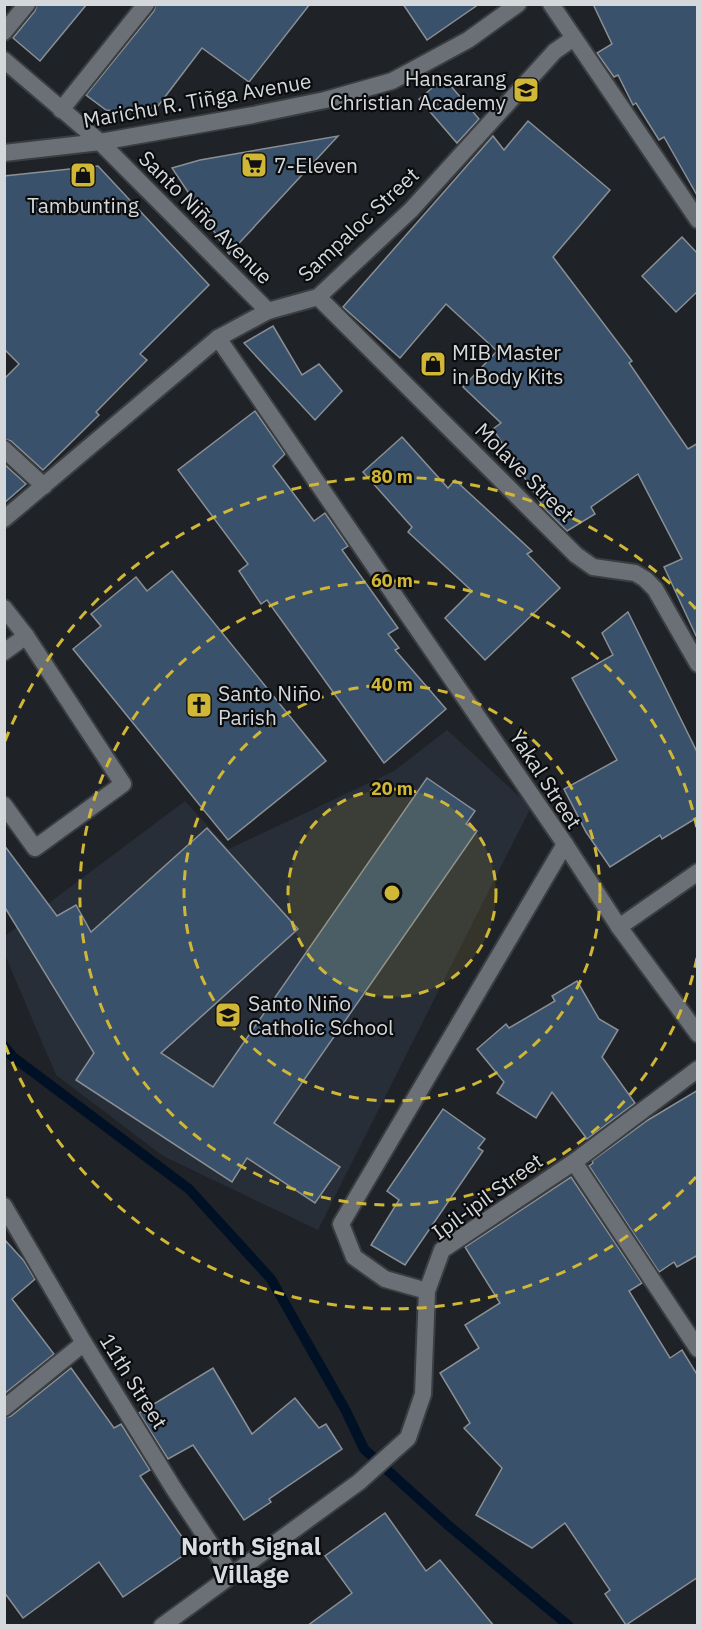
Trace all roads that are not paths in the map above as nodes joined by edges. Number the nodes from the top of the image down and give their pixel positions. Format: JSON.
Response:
{"nodes":[{"id":1,"x":27,"y":4,"type":"edge"},
{"id":2,"x":146,"y":4,"type":"edge"},
{"id":3,"x":518,"y":4,"type":"edge"},
{"id":4,"x":551,"y":4,"type":"edge"},
{"id":5,"x":4,"y":32,"type":"edge"},
{"id":6,"x":574,"y":38,"type":"junction"},
{"id":7,"x":4,"y":60,"type":"edge"},
{"id":8,"x":61,"y":110,"type":"junction"},
{"id":9,"x":100,"y":142,"type":"junction"},
{"id":10,"x":4,"y":153,"type":"edge"},
{"id":11,"x":698,"y":220,"type":"edge"},
{"id":12,"x":318,"y":297,"type":"junction"},
{"id":13,"x":268,"y":311,"type":"junction"},
{"id":14,"x":218,"y":338,"type":"junction"},
{"id":15,"x":4,"y":449,"type":"edge"},
{"id":16,"x":44,"y":486,"type":"junction"},
{"id":17,"x":4,"y":519,"type":"edge"},
{"id":18,"x":4,"y":608,"type":"edge"},
{"id":19,"x":26,"y":636,"type":"junction"},
{"id":20,"x":4,"y":652,"type":"edge"},
{"id":21,"x":698,"y":664,"type":"edge"},
{"id":22,"x":4,"y":806,"type":"edge"},
{"id":23,"x":565,"y":844,"type":"junction"},
{"id":24,"x":698,"y":872,"type":"edge"},
{"id":25,"x":619,"y":927,"type":"junction"},
{"id":26,"x":698,"y":1034,"type":"edge"},
{"id":27,"x":698,"y":1069,"type":"edge"},
{"id":28,"x":574,"y":1162,"type":"junction"},
{"id":29,"x":5,"y":1208,"type":"edge"},
{"id":30,"x":427,"y":1291,"type":"junction"},
{"id":31,"x":84,"y":1343,"type":"junction"},
{"id":32,"x":698,"y":1349,"type":"edge"},
{"id":33,"x":4,"y":1408,"type":"edge"},
{"id":34,"x":231,"y":1575,"type":"junction"},
{"id":35,"x":162,"y":1626,"type":"edge"}],
"edges":[{"from":1,"to":5,"type":"street"},
{"from":2,"to":8,"type":"street"},
{"from":3,"to":9,"type":"street","name":"Marichu R. Tiñga Avenue"},
{"from":4,"to":6,"type":"street"},
{"from":6,"to":11,"type":"street"},
{"from":6,"to":12,"type":"street","name":"Sampaloc Street"},
{"from":7,"to":8,"type":"street","name":"Santo Niño Avenue"},
{"from":8,"to":9,"type":"street","name":"Santo Niño Avenue"},
{"from":9,"to":10,"type":"street","name":"Marichu R. Tiñga Avenue"},
{"from":9,"to":13,"type":"street","name":"Santo Niño Avenue"},
{"from":12,"to":13,"type":"street","name":"Sampaloc Street"},
{"from":12,"to":21,"type":"street","name":"Molave Street"},
{"from":13,"to":14,"type":"street","name":"Sampaloc Street"},
{"from":14,"to":16,"type":"street","name":"Sampaloc Street"},
{"from":14,"to":23,"type":"street","name":"Yakal Street"},
{"from":15,"to":16,"type":"street"},
{"from":16,"to":17,"type":"street","name":"Sampaloc Street"},
{"from":18,"to":19,"type":"street"},
{"from":19,"to":20,"type":"street"},
{"from":19,"to":22,"type":"street"},
{"from":23,"to":25,"type":"street"},
{"from":23,"to":30,"type":"street","name":"Yakal Street"},
{"from":24,"to":25,"type":"street"},
{"from":25,"to":26,"type":"street"},
{"from":27,"to":28,"type":"street","name":"Ipil-ipil Street"},
{"from":28,"to":30,"type":"street","name":"Ipil-ipil Street"},
{"from":28,"to":32,"type":"street"},
{"from":29,"to":31,"type":"street","name":"11th Street"},
{"from":30,"to":34,"type":"street","name":"Ipil-ipil Street"},
{"from":31,"to":33,"type":"street"},
{"from":31,"to":34,"type":"street","name":"11th Street"},
{"from":34,"to":35,"type":"street","name":"Ipil-ipil Street"}]}
